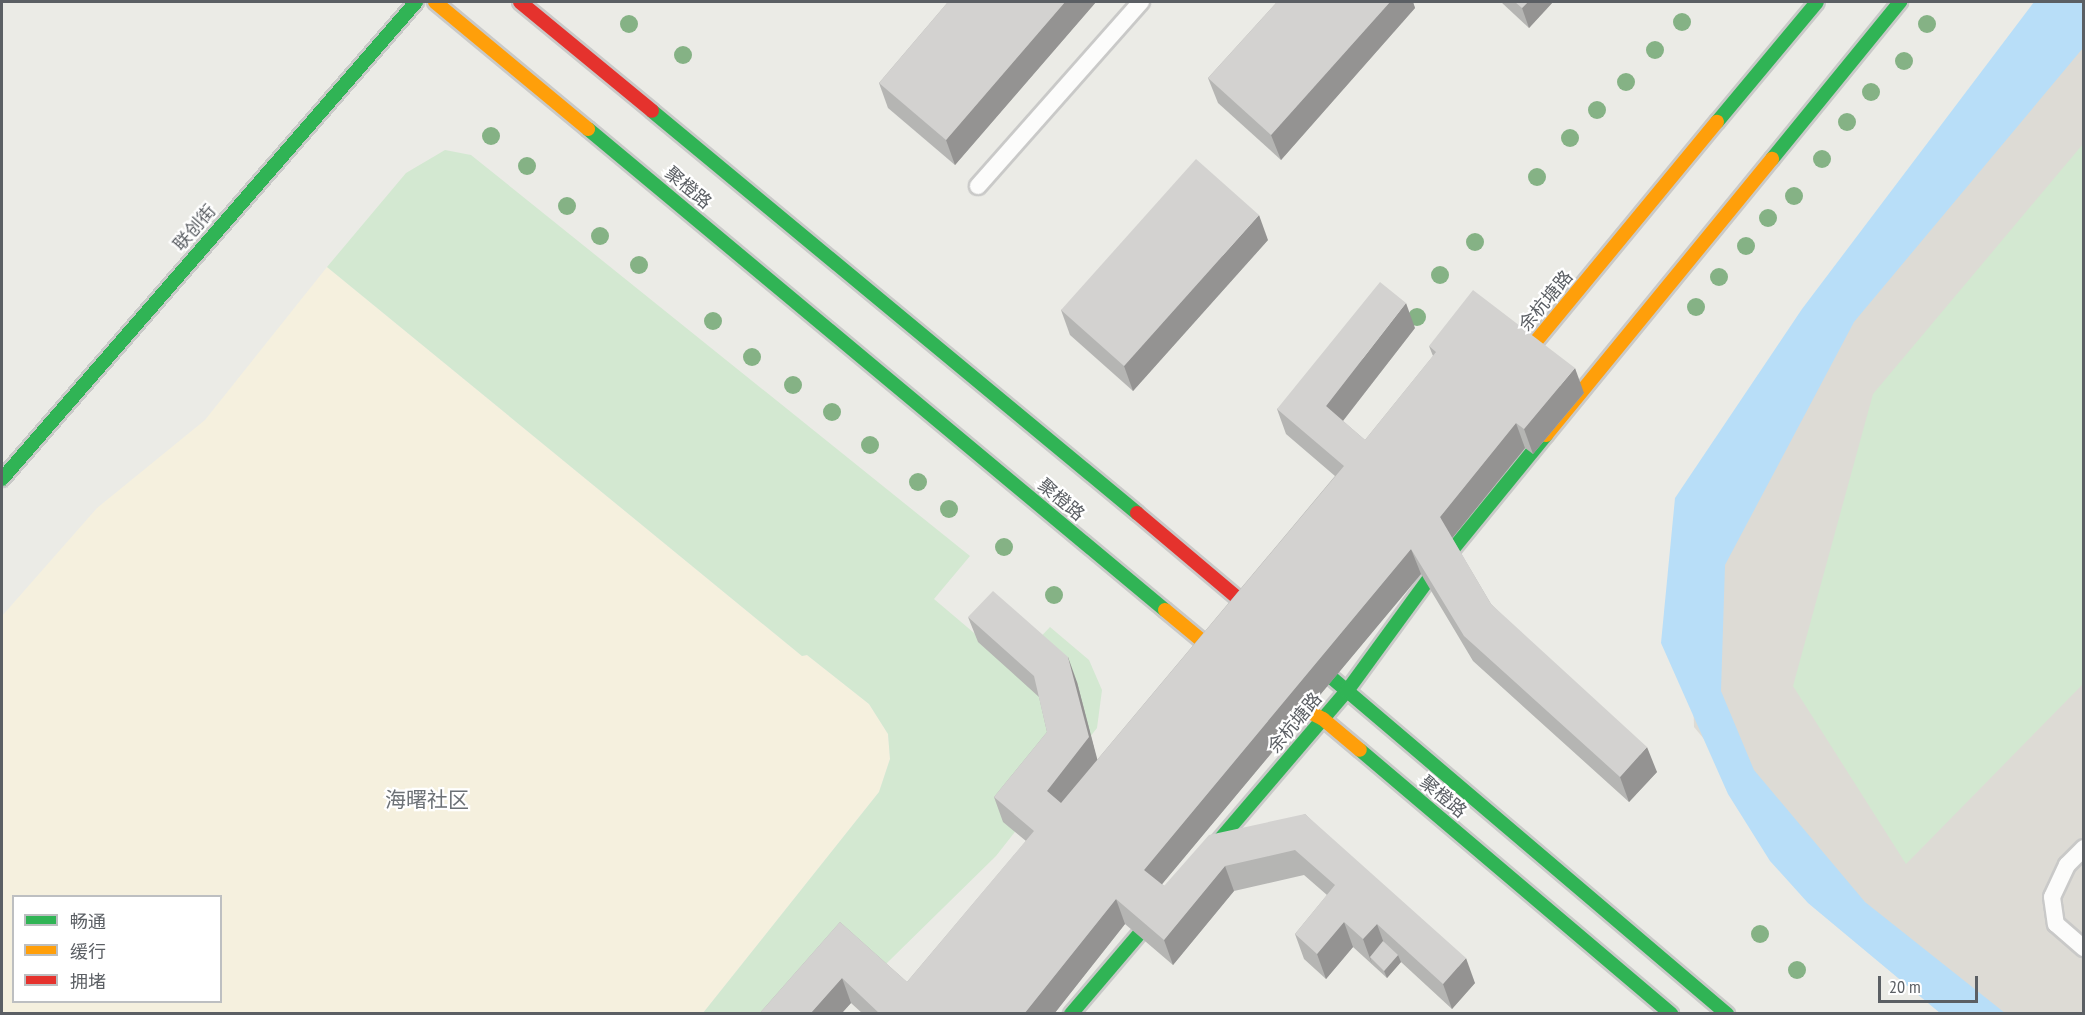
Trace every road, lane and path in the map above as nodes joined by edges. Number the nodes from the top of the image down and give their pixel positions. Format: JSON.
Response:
{"nodes":[{"id":1,"x":416,"y":2,"type":"edge"},
{"id":2,"x":435,"y":2,"type":"edge"},
{"id":3,"x":520,"y":2,"type":"edge"},
{"id":4,"x":1141,"y":2,"type":"edge"},
{"id":5,"x":1817,"y":2,"type":"edge"},
{"id":6,"x":1900,"y":2,"type":"edge"},
{"id":7,"x":978,"y":186,"type":"dead end"},
{"id":8,"x":1500,"y":385,"type":"edge"},
{"id":9,"x":2,"y":479,"type":"edge"},
{"id":10,"x":1292,"y":636,"type":"junction"},
{"id":11,"x":1250,"y":688,"type":"junction"},
{"id":12,"x":1347,"y":691,"type":"junction"},
{"id":13,"x":1323,"y":719,"type":"junction"},
{"id":14,"x":2084,"y":848,"type":"edge"},
{"id":15,"x":2084,"y":948,"type":"edge"},
{"id":16,"x":1071,"y":1014,"type":"edge"},
{"id":17,"x":1671,"y":1014,"type":"edge"},
{"id":18,"x":1727,"y":1014,"type":"edge"}],
"edges":[{"from":1,"to":9,"type":"street","name":"联创街"},
{"from":2,"to":11,"type":"street","name":"聚橙路"},
{"from":3,"to":10,"type":"street","name":"聚橙路"},
{"from":4,"to":7,"type":"lane"},
{"from":5,"to":8,"type":"street","name":"余杭塘路"},
{"from":6,"to":12,"type":"street","name":"余杭塘路"},
{"from":10,"to":11,"type":"street"},
{"from":10,"to":12,"type":"street","name":"聚橙路"},
{"from":11,"to":13,"type":"street","name":"聚橙路"},
{"from":12,"to":13,"type":"street","name":"余杭塘路"},
{"from":12,"to":18,"type":"street","name":"聚橙路"},
{"from":13,"to":16,"type":"street","name":"余杭塘路"},
{"from":13,"to":17,"type":"street","name":"聚橙路"},
{"from":14,"to":15,"type":"lane"}]}
